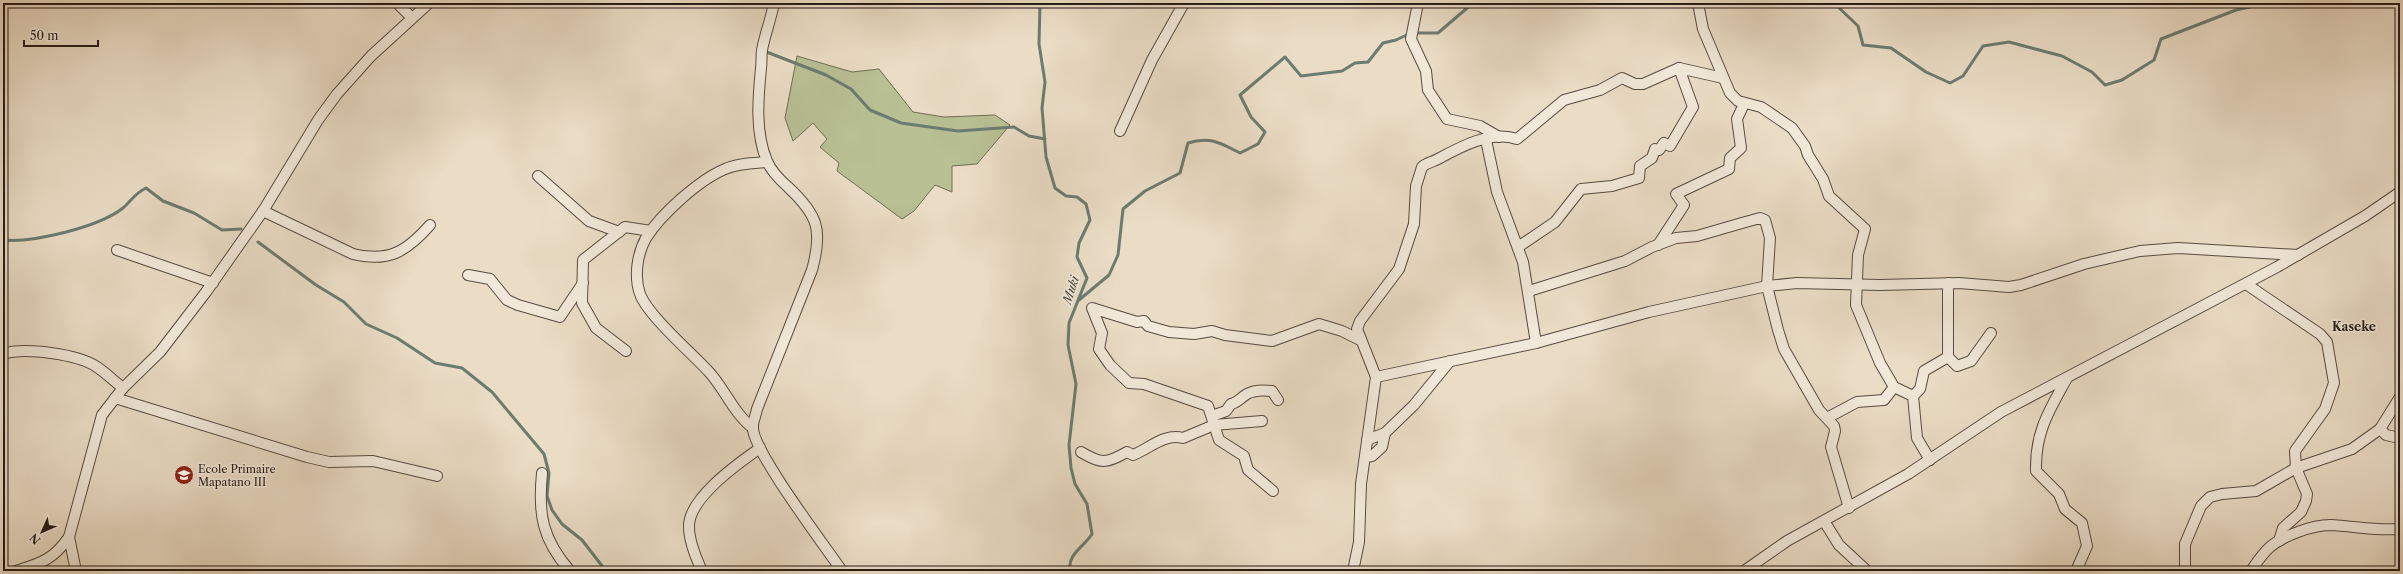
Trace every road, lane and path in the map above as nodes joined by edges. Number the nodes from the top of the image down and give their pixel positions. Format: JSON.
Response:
{"nodes":[{"id":1,"x":397,"y":3,"type":"edge"},
{"id":2,"x":429,"y":3,"type":"edge"},
{"id":3,"x":774,"y":3,"type":"edge"},
{"id":4,"x":1184,"y":3,"type":"edge"},
{"id":5,"x":1418,"y":3,"type":"edge"},
{"id":6,"x":1698,"y":3,"type":"edge"},
{"id":7,"x":412,"y":17,"type":"junction"},
{"id":8,"x":1679,"y":68,"type":"junction"},
{"id":9,"x":1723,"y":78,"type":"junction"},
{"id":10,"x":1744,"y":104,"type":"junction"},
{"id":11,"x":1120,"y":131,"type":"dead end"},
{"id":12,"x":1499,"y":137,"type":"junction"},
{"id":13,"x":1486,"y":140,"type":"junction"},
{"id":14,"x":767,"y":162,"type":"junction"},
{"id":15,"x":538,"y":176,"type":"dead end"},
{"id":16,"x":2398,"y":197,"type":"edge"},
{"id":17,"x":263,"y":211,"type":"junction"},
{"id":18,"x":430,"y":225,"type":"dead end"},
{"id":19,"x":651,"y":231,"type":"junction"},
{"id":20,"x":619,"y":232,"type":"junction"},
{"id":21,"x":1658,"y":245,"type":"junction"},
{"id":22,"x":1518,"y":246,"type":"junction"},
{"id":23,"x":117,"y":250,"type":"dead end"},
{"id":24,"x":2298,"y":255,"type":"junction"},
{"id":25,"x":468,"y":275,"type":"dead end"},
{"id":26,"x":213,"y":283,"type":"junction"},
{"id":27,"x":583,"y":283,"type":"junction"},
{"id":28,"x":1948,"y":283,"type":"junction"},
{"id":29,"x":1855,"y":284,"type":"junction"},
{"id":30,"x":2246,"y":284,"type":"junction"},
{"id":31,"x":1767,"y":286,"type":"junction"},
{"id":32,"x":1529,"y":291,"type":"junction"},
{"id":33,"x":1991,"y":333,"type":"dead end"},
{"id":34,"x":1360,"y":340,"type":"junction"},
{"id":35,"x":1536,"y":343,"type":"junction"},
{"id":36,"x":626,"y":351,"type":"dead end"},
{"id":37,"x":3,"y":354,"type":"edge"},
{"id":38,"x":1948,"y":357,"type":"junction"},
{"id":39,"x":1450,"y":361,"type":"junction"},
{"id":40,"x":1376,"y":378,"type":"junction"},
{"id":41,"x":2067,"y":378,"type":"junction"},
{"id":42,"x":1894,"y":387,"type":"junction"},
{"id":43,"x":123,"y":388,"type":"junction"},
{"id":44,"x":1913,"y":396,"type":"junction"},
{"id":45,"x":2400,"y":397,"type":"edge"},
{"id":46,"x":115,"y":398,"type":"junction"},
{"id":47,"x":1278,"y":400,"type":"dead end"},
{"id":48,"x":1827,"y":418,"type":"junction"},
{"id":49,"x":1213,"y":420,"type":"junction"},
{"id":50,"x":1262,"y":421,"type":"dead end"},
{"id":51,"x":753,"y":428,"type":"junction"},
{"id":52,"x":2380,"y":429,"type":"junction"},
{"id":53,"x":1385,"y":433,"type":"junction"},
{"id":54,"x":2400,"y":438,"type":"edge"},
{"id":55,"x":1367,"y":440,"type":"junction"},
{"id":56,"x":760,"y":448,"type":"junction"},
{"id":57,"x":1080,"y":452,"type":"dead end"},
{"id":58,"x":1365,"y":456,"type":"junction"},
{"id":59,"x":1930,"y":460,"type":"junction"},
{"id":60,"x":2296,"y":468,"type":"junction"},
{"id":61,"x":542,"y":473,"type":"dead end"},
{"id":62,"x":437,"y":476,"type":"dead end"},
{"id":63,"x":1273,"y":491,"type":"dead end"},
{"id":64,"x":1849,"y":508,"type":"junction"},
{"id":65,"x":1824,"y":521,"type":"junction"},
{"id":66,"x":2400,"y":529,"type":"edge"},
{"id":67,"x":69,"y":537,"type":"junction"},
{"id":68,"x":2279,"y":541,"type":"junction"},
{"id":69,"x":16,"y":571,"type":"edge"},
{"id":70,"x":76,"y":571,"type":"edge"},
{"id":71,"x":570,"y":571,"type":"edge"},
{"id":72,"x":702,"y":571,"type":"edge"},
{"id":73,"x":842,"y":571,"type":"edge"},
{"id":74,"x":1353,"y":571,"type":"edge"},
{"id":75,"x":1744,"y":571,"type":"edge"},
{"id":76,"x":1867,"y":571,"type":"edge"},
{"id":77,"x":2076,"y":571,"type":"edge"},
{"id":78,"x":2185,"y":571,"type":"edge"},
{"id":79,"x":2251,"y":571,"type":"edge"}],
"edges":[{"from":1,"to":7,"type":"street"},
{"from":2,"to":7,"type":"street"},
{"from":3,"to":14,"type":"street"},
{"from":4,"to":11,"type":"street"},
{"from":5,"to":12,"type":"street"},
{"from":6,"to":9,"type":"street"},
{"from":7,"to":17,"type":"street"},
{"from":8,"to":9,"type":"street"},
{"from":8,"to":12,"type":"street"},
{"from":8,"to":22,"type":"street"},
{"from":9,"to":10,"type":"street"},
{"from":10,"to":21,"type":"street"},
{"from":10,"to":29,"type":"street"},
{"from":12,"to":13,"type":"street"},
{"from":13,"to":22,"type":"street"},
{"from":13,"to":34,"type":"street"},
{"from":14,"to":19,"type":"street"},
{"from":14,"to":51,"type":"street"},
{"from":15,"to":20,"type":"street"},
{"from":16,"to":24,"type":"street"},
{"from":17,"to":18,"type":"street"},
{"from":17,"to":26,"type":"street"},
{"from":19,"to":20,"type":"street"},
{"from":19,"to":51,"type":"street"},
{"from":20,"to":27,"type":"street"},
{"from":21,"to":31,"type":"street"},
{"from":21,"to":32,"type":"street"},
{"from":22,"to":32,"type":"street"},
{"from":23,"to":26,"type":"street"},
{"from":24,"to":28,"type":"street"},
{"from":24,"to":30,"type":"street"},
{"from":25,"to":27,"type":"street"},
{"from":26,"to":43,"type":"street"},
{"from":27,"to":36,"type":"street"},
{"from":28,"to":29,"type":"street"},
{"from":28,"to":38,"type":"street"},
{"from":29,"to":31,"type":"street"},
{"from":29,"to":42,"type":"street"},
{"from":30,"to":41,"type":"street"},
{"from":30,"to":60,"type":"street"},
{"from":31,"to":35,"type":"street"},
{"from":31,"to":48,"type":"street"},
{"from":32,"to":35,"type":"street"},
{"from":33,"to":38,"type":"street"},
{"from":34,"to":40,"type":"street"},
{"from":34,"to":49,"type":"street"},
{"from":35,"to":39,"type":"street"},
{"from":37,"to":43,"type":"street"},
{"from":38,"to":44,"type":"street"},
{"from":39,"to":40,"type":"street"},
{"from":39,"to":53,"type":"street"},
{"from":40,"to":55,"type":"street"},
{"from":41,"to":59,"type":"street"},
{"from":41,"to":77,"type":"street"},
{"from":42,"to":44,"type":"street"},
{"from":42,"to":48,"type":"street"},
{"from":43,"to":46,"type":"street"},
{"from":44,"to":59,"type":"street"},
{"from":45,"to":52,"type":"street"},
{"from":46,"to":62,"type":"street"},
{"from":46,"to":67,"type":"street"},
{"from":47,"to":49,"type":"street"},
{"from":48,"to":64,"type":"street"},
{"from":49,"to":50,"type":"street"},
{"from":49,"to":57,"type":"street"},
{"from":49,"to":63,"type":"street"},
{"from":51,"to":56,"type":"street"},
{"from":52,"to":54,"type":"street"},
{"from":52,"to":60,"type":"street"},
{"from":53,"to":55,"type":"street"},
{"from":53,"to":58,"type":"street"},
{"from":55,"to":58,"type":"street"},
{"from":56,"to":72,"type":"street"},
{"from":56,"to":73,"type":"street"},
{"from":58,"to":74,"type":"street"},
{"from":59,"to":64,"type":"street"},
{"from":60,"to":68,"type":"street"},
{"from":60,"to":78,"type":"street"},
{"from":61,"to":71,"type":"street"},
{"from":64,"to":65,"type":"street"},
{"from":65,"to":75,"type":"street"},
{"from":65,"to":76,"type":"street"},
{"from":66,"to":68,"type":"street"},
{"from":67,"to":69,"type":"street"},
{"from":67,"to":70,"type":"street"},
{"from":68,"to":79,"type":"street"}]}
